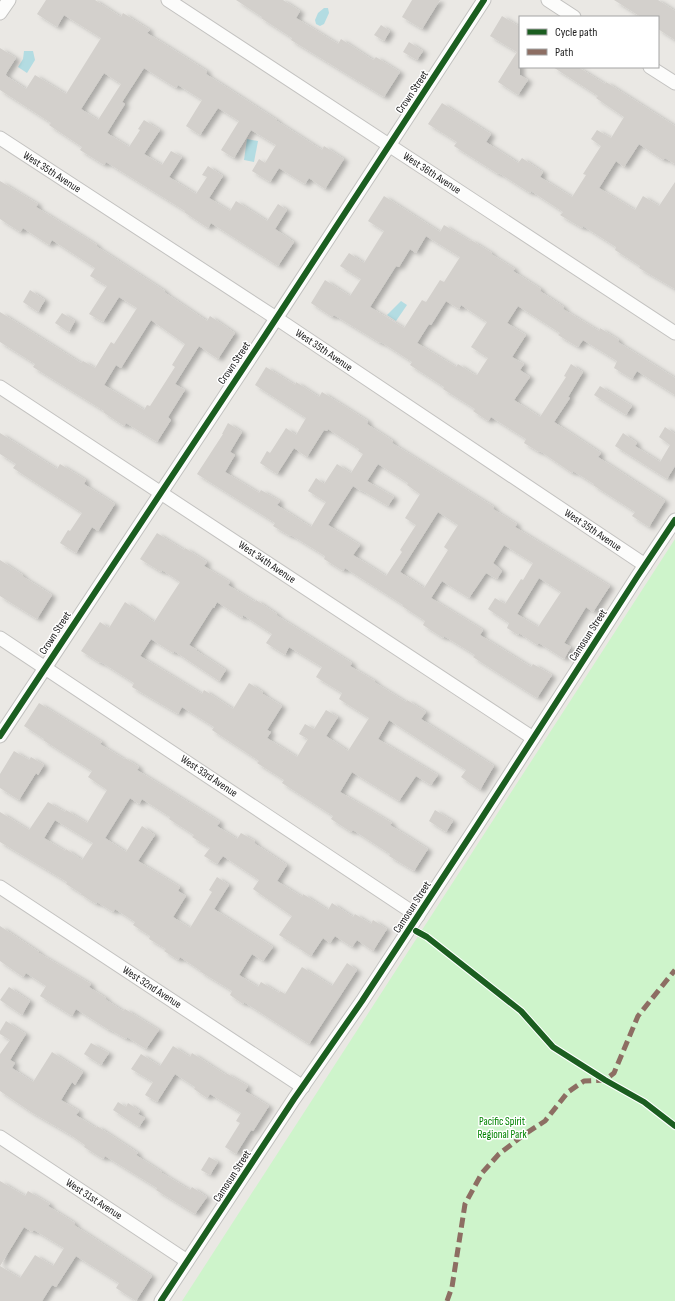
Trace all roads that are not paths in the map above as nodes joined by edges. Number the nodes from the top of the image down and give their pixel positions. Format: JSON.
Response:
{"nodes":[{"id":1,"x":9,"y":0,"type":"edge"},
{"id":2,"x":168,"y":0,"type":"edge"},
{"id":3,"x":484,"y":0,"type":"edge"},
{"id":4,"x":548,"y":0,"type":"edge"},
{"id":5,"x":0,"y":13,"type":"edge"},
{"id":6,"x":572,"y":16,"type":"edge"},
{"id":7,"x":652,"y":68,"type":"edge"},
{"id":8,"x":675,"y":83,"type":"edge"},
{"id":9,"x":0,"y":138,"type":"edge"},
{"id":10,"x":389,"y":145,"type":"junction"},
{"id":11,"x":276,"y":318,"type":"junction"},
{"id":12,"x":675,"y":333,"type":"edge"},
{"id":13,"x":0,"y":387,"type":"edge"},
{"id":14,"x":161,"y":492,"type":"junction"},
{"id":15,"x":675,"y":520,"type":"edge"},
{"id":16,"x":645,"y":565,"type":"junction"},
{"id":17,"x":0,"y":638,"type":"edge"},
{"id":18,"x":45,"y":667,"type":"junction"},
{"id":19,"x":0,"y":736,"type":"edge"},
{"id":20,"x":533,"y":738,"type":"junction"},
{"id":21,"x":0,"y":887,"type":"edge"},
{"id":22,"x":418,"y":916,"type":"junction"},
{"id":23,"x":303,"y":1087,"type":"junction"},
{"id":24,"x":0,"y":1137,"type":"edge"},
{"id":25,"x":187,"y":1261,"type":"junction"},
{"id":26,"x":161,"y":1301,"type":"edge"}],
"edges":[{"from":1,"to":5,"type":"street"},
{"from":2,"to":10,"type":"street","name":"West 36th Avenue"},
{"from":3,"to":10,"type":"street","name":"Crown Street"},
{"from":4,"to":6,"type":"street"},
{"from":7,"to":8,"type":"street"},
{"from":9,"to":11,"type":"street","name":"West 35th Avenue"},
{"from":10,"to":11,"type":"street","name":"Crown Street"},
{"from":10,"to":12,"type":"street","name":"West 36th Avenue"},
{"from":11,"to":14,"type":"street","name":"Crown Street"},
{"from":11,"to":16,"type":"street","name":"West 35th Avenue"},
{"from":13,"to":14,"type":"street","name":"West 34th Avenue"},
{"from":14,"to":18,"type":"street","name":"Crown Street"},
{"from":14,"to":20,"type":"street","name":"West 34th Avenue"},
{"from":15,"to":16,"type":"street","name":"Camosun Street"},
{"from":16,"to":20,"type":"street","name":"Camosun Street"},
{"from":17,"to":18,"type":"street","name":"West 33rd Avenue"},
{"from":18,"to":19,"type":"street","name":"Crown Street"},
{"from":18,"to":22,"type":"street","name":"West 33rd Avenue"},
{"from":20,"to":22,"type":"street","name":"Camosun Street"},
{"from":21,"to":23,"type":"street","name":"West 32nd Avenue"},
{"from":22,"to":23,"type":"street","name":"Camosun Street"},
{"from":23,"to":25,"type":"street","name":"Camosun Street"},
{"from":24,"to":25,"type":"street","name":"West 31st Avenue"},
{"from":25,"to":26,"type":"street","name":"Camosun Street"}]}
